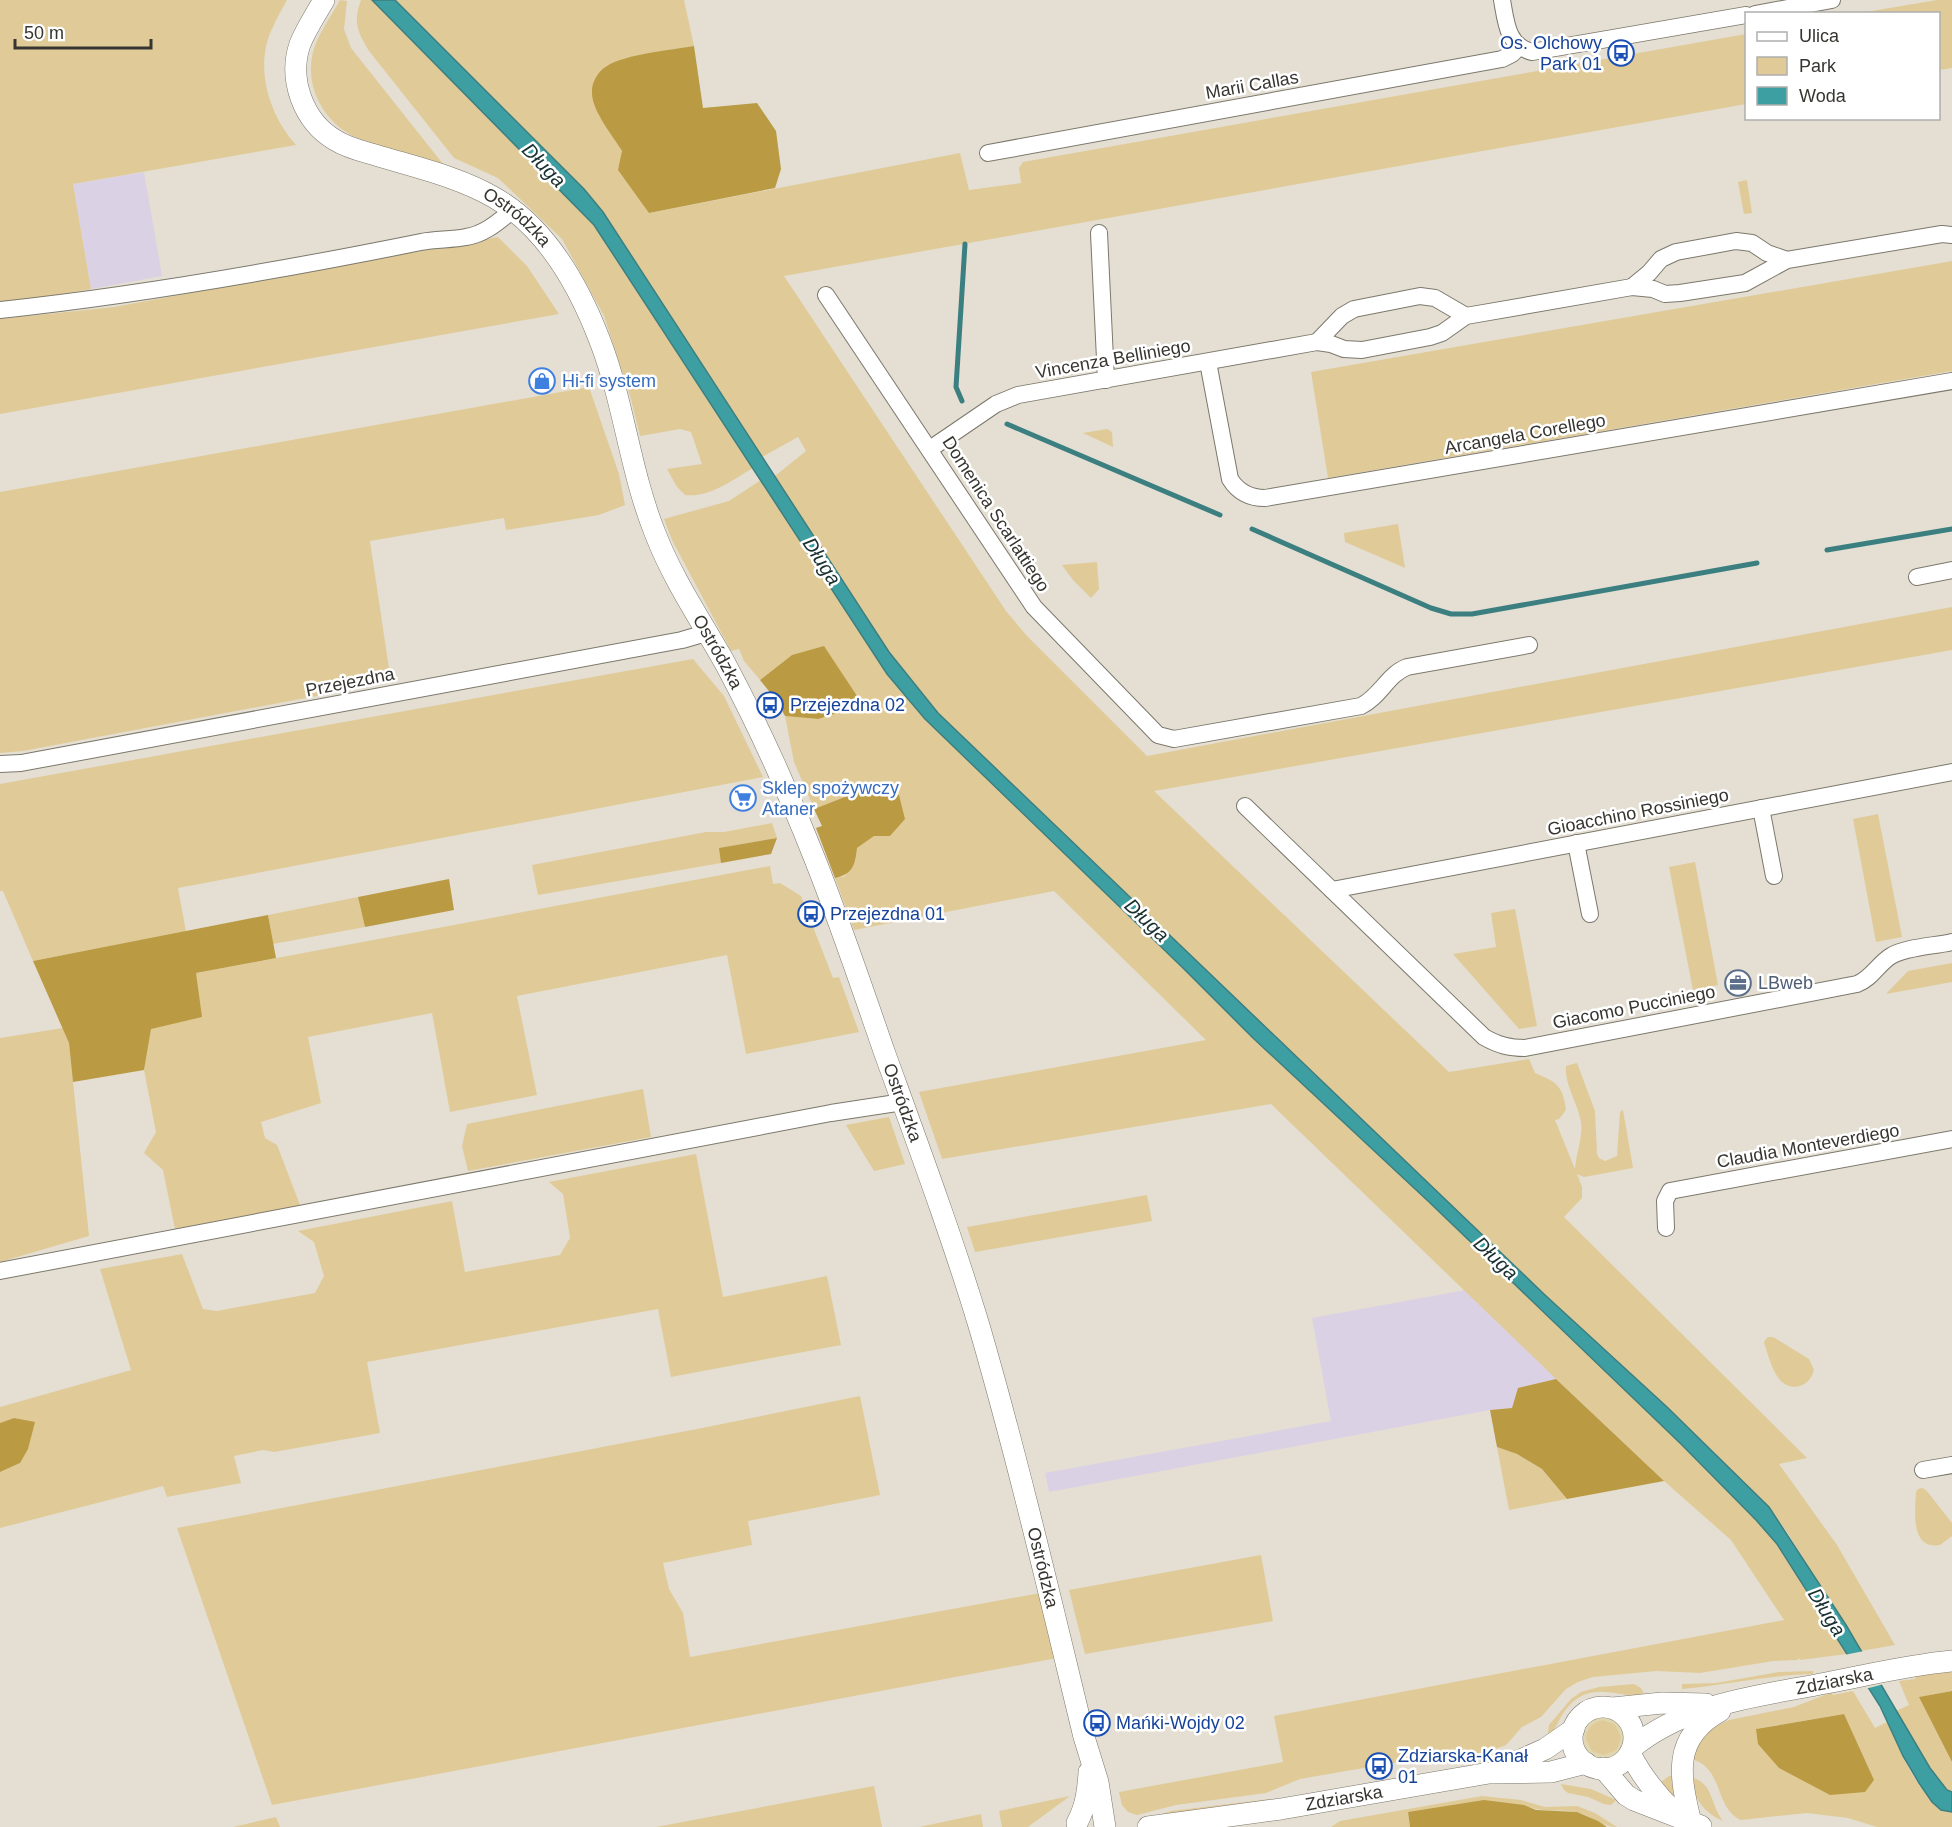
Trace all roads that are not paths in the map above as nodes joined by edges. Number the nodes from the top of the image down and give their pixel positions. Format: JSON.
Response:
{"nodes":[{"id":1,"x":324,"y":0,"type":"edge"},
{"id":2,"x":1502,"y":0,"type":"edge"},
{"id":3,"x":1832,"y":0,"type":"edge"},
{"id":4,"x":1766,"y":12,"type":"edge"},
{"id":5,"x":1745,"y":15,"type":"edge"},
{"id":6,"x":1526,"y":49,"type":"junction"},
{"id":7,"x":988,"y":153,"type":"dead end"},
{"id":8,"x":513,"y":210,"type":"junction"},
{"id":9,"x":1949,"y":231,"type":"edge"},
{"id":10,"x":1099,"y":233,"type":"dead end"},
{"id":11,"x":1787,"y":260,"type":"junction"},
{"id":12,"x":1632,"y":287,"type":"junction"},
{"id":13,"x":826,"y":295,"type":"dead end"},
{"id":14,"x":0,"y":310,"type":"edge"},
{"id":15,"x":1466,"y":316,"type":"junction"},
{"id":16,"x":1317,"y":342,"type":"junction"},
{"id":17,"x":1208,"y":362,"type":"junction"},
{"id":18,"x":1106,"y":380,"type":"junction"},
{"id":19,"x":1952,"y":381,"type":"edge"},
{"id":20,"x":930,"y":449,"type":"junction"},
{"id":21,"x":1952,"y":570,"type":"edge"},
{"id":22,"x":1917,"y":577,"type":"dead end"},
{"id":23,"x":706,"y":633,"type":"junction"},
{"id":24,"x":1528,"y":645,"type":"dead end"},
{"id":25,"x":0,"y":764,"type":"edge"},
{"id":26,"x":1952,"y":772,"type":"edge"},
{"id":27,"x":1245,"y":806,"type":"dead end"},
{"id":28,"x":1761,"y":808,"type":"junction"},
{"id":29,"x":1576,"y":843,"type":"junction"},
{"id":30,"x":1774,"y":876,"type":"dead end"},
{"id":31,"x":1332,"y":890,"type":"junction"},
{"id":32,"x":1590,"y":914,"type":"dead end"},
{"id":33,"x":1952,"y":942,"type":"edge"},
{"id":34,"x":903,"y":1102,"type":"junction"},
{"id":35,"x":1952,"y":1139,"type":"edge"},
{"id":36,"x":1666,"y":1228,"type":"dead end"},
{"id":37,"x":0,"y":1271,"type":"edge"},
{"id":38,"x":1952,"y":1465,"type":"edge"},
{"id":39,"x":1923,"y":1470,"type":"dead end"},
{"id":40,"x":1952,"y":1661,"type":"edge"},
{"id":41,"x":1729,"y":1702,"type":"junction"},
{"id":42,"x":1613,"y":1708,"type":"junction"},
{"id":43,"x":1574,"y":1729,"type":"junction"},
{"id":44,"x":1632,"y":1750,"type":"junction"},
{"id":45,"x":1090,"y":1759,"type":"junction"},
{"id":46,"x":1595,"y":1766,"type":"junction"},
{"id":47,"x":1551,"y":1772,"type":"junction"},
{"id":48,"x":1489,"y":1773,"type":"junction"},
{"id":49,"x":1626,"y":1795,"type":"junction"},
{"id":50,"x":1691,"y":1822,"type":"edge"},
{"id":51,"x":1192,"y":1824,"type":"edge"},
{"id":52,"x":1070,"y":1825,"type":"edge"},
{"id":53,"x":1103,"y":1827,"type":"edge"},
{"id":54,"x":1149,"y":1827,"type":"edge"}],
"edges":[{"from":1,"to":8,"type":"street","name":"Ostródzka"},
{"from":2,"to":6,"type":"street"},
{"from":3,"to":4,"type":"street"},
{"from":5,"to":6,"type":"street","name":"Marii Callas"},
{"from":6,"to":7,"type":"street","name":"Marii Callas"},
{"from":8,"to":14,"type":"street"},
{"from":8,"to":23,"type":"street","name":"Ostródzka"},
{"from":9,"to":11,"type":"street","name":"Vincenza Belliniego"},
{"from":10,"to":18,"type":"street"},
{"from":11,"to":12,"type":"street","name":"Vincenza Belliniego"},
{"from":11,"to":12,"type":"street"},
{"from":12,"to":15,"type":"street","name":"Vincenza Belliniego"},
{"from":13,"to":20,"type":"street","name":"Domenica Scarlattiego"},
{"from":15,"to":16,"type":"street","name":"Vincenza Belliniego"},
{"from":15,"to":16,"type":"street"},
{"from":16,"to":17,"type":"street","name":"Vincenza Belliniego"},
{"from":17,"to":18,"type":"street","name":"Vincenza Belliniego"},
{"from":17,"to":19,"type":"street","name":"Arcangela Corellego"},
{"from":18,"to":20,"type":"street","name":"Vincenza Belliniego"},
{"from":20,"to":24,"type":"street","name":"Domenica Scarlattiego"},
{"from":21,"to":22,"type":"street"},
{"from":23,"to":25,"type":"street","name":"Przejezdna"},
{"from":23,"to":34,"type":"street","name":"Ostródzka"},
{"from":26,"to":28,"type":"street","name":"Gioacchino Rossiniego"},
{"from":27,"to":31,"type":"street","name":"Giacomo Pucciniego"},
{"from":28,"to":29,"type":"street","name":"Gioacchino Rossiniego"},
{"from":28,"to":30,"type":"street"},
{"from":29,"to":31,"type":"street","name":"Gioacchino Rossiniego"},
{"from":29,"to":32,"type":"street"},
{"from":31,"to":33,"type":"street","name":"Giacomo Pucciniego"},
{"from":34,"to":37,"type":"street"},
{"from":34,"to":45,"type":"street","name":"Ostródzka"},
{"from":35,"to":36,"type":"street","name":"Claudia Monteverdiego"},
{"from":38,"to":39,"type":"street"},
{"from":40,"to":41,"type":"street","name":"Zdziarska"},
{"from":41,"to":42,"type":"street","name":"Zdziarska"},
{"from":41,"to":44,"type":"street","name":"Zdziarska"},
{"from":41,"to":50,"type":"street"},
{"from":42,"to":43,"type":"street"},
{"from":42,"to":44,"type":"street"},
{"from":43,"to":46,"type":"street"},
{"from":43,"to":48,"type":"street","name":"Zdziarska"},
{"from":44,"to":46,"type":"street"},
{"from":44,"to":50,"type":"street"},
{"from":45,"to":52,"type":"street","name":"Ostródzka"},
{"from":45,"to":53,"type":"street","name":"Ostródzka"},
{"from":46,"to":47,"type":"street","name":"Zdziarska"},
{"from":46,"to":49,"type":"street"},
{"from":47,"to":48,"type":"street","name":"Zdziarska"},
{"from":47,"to":49,"type":"street"},
{"from":48,"to":51,"type":"street","name":"Zdziarska"},
{"from":49,"to":50,"type":"street"},
{"from":51,"to":54,"type":"street","name":"Zdziarska"},
{"from":52,"to":53,"type":"street"}]}
